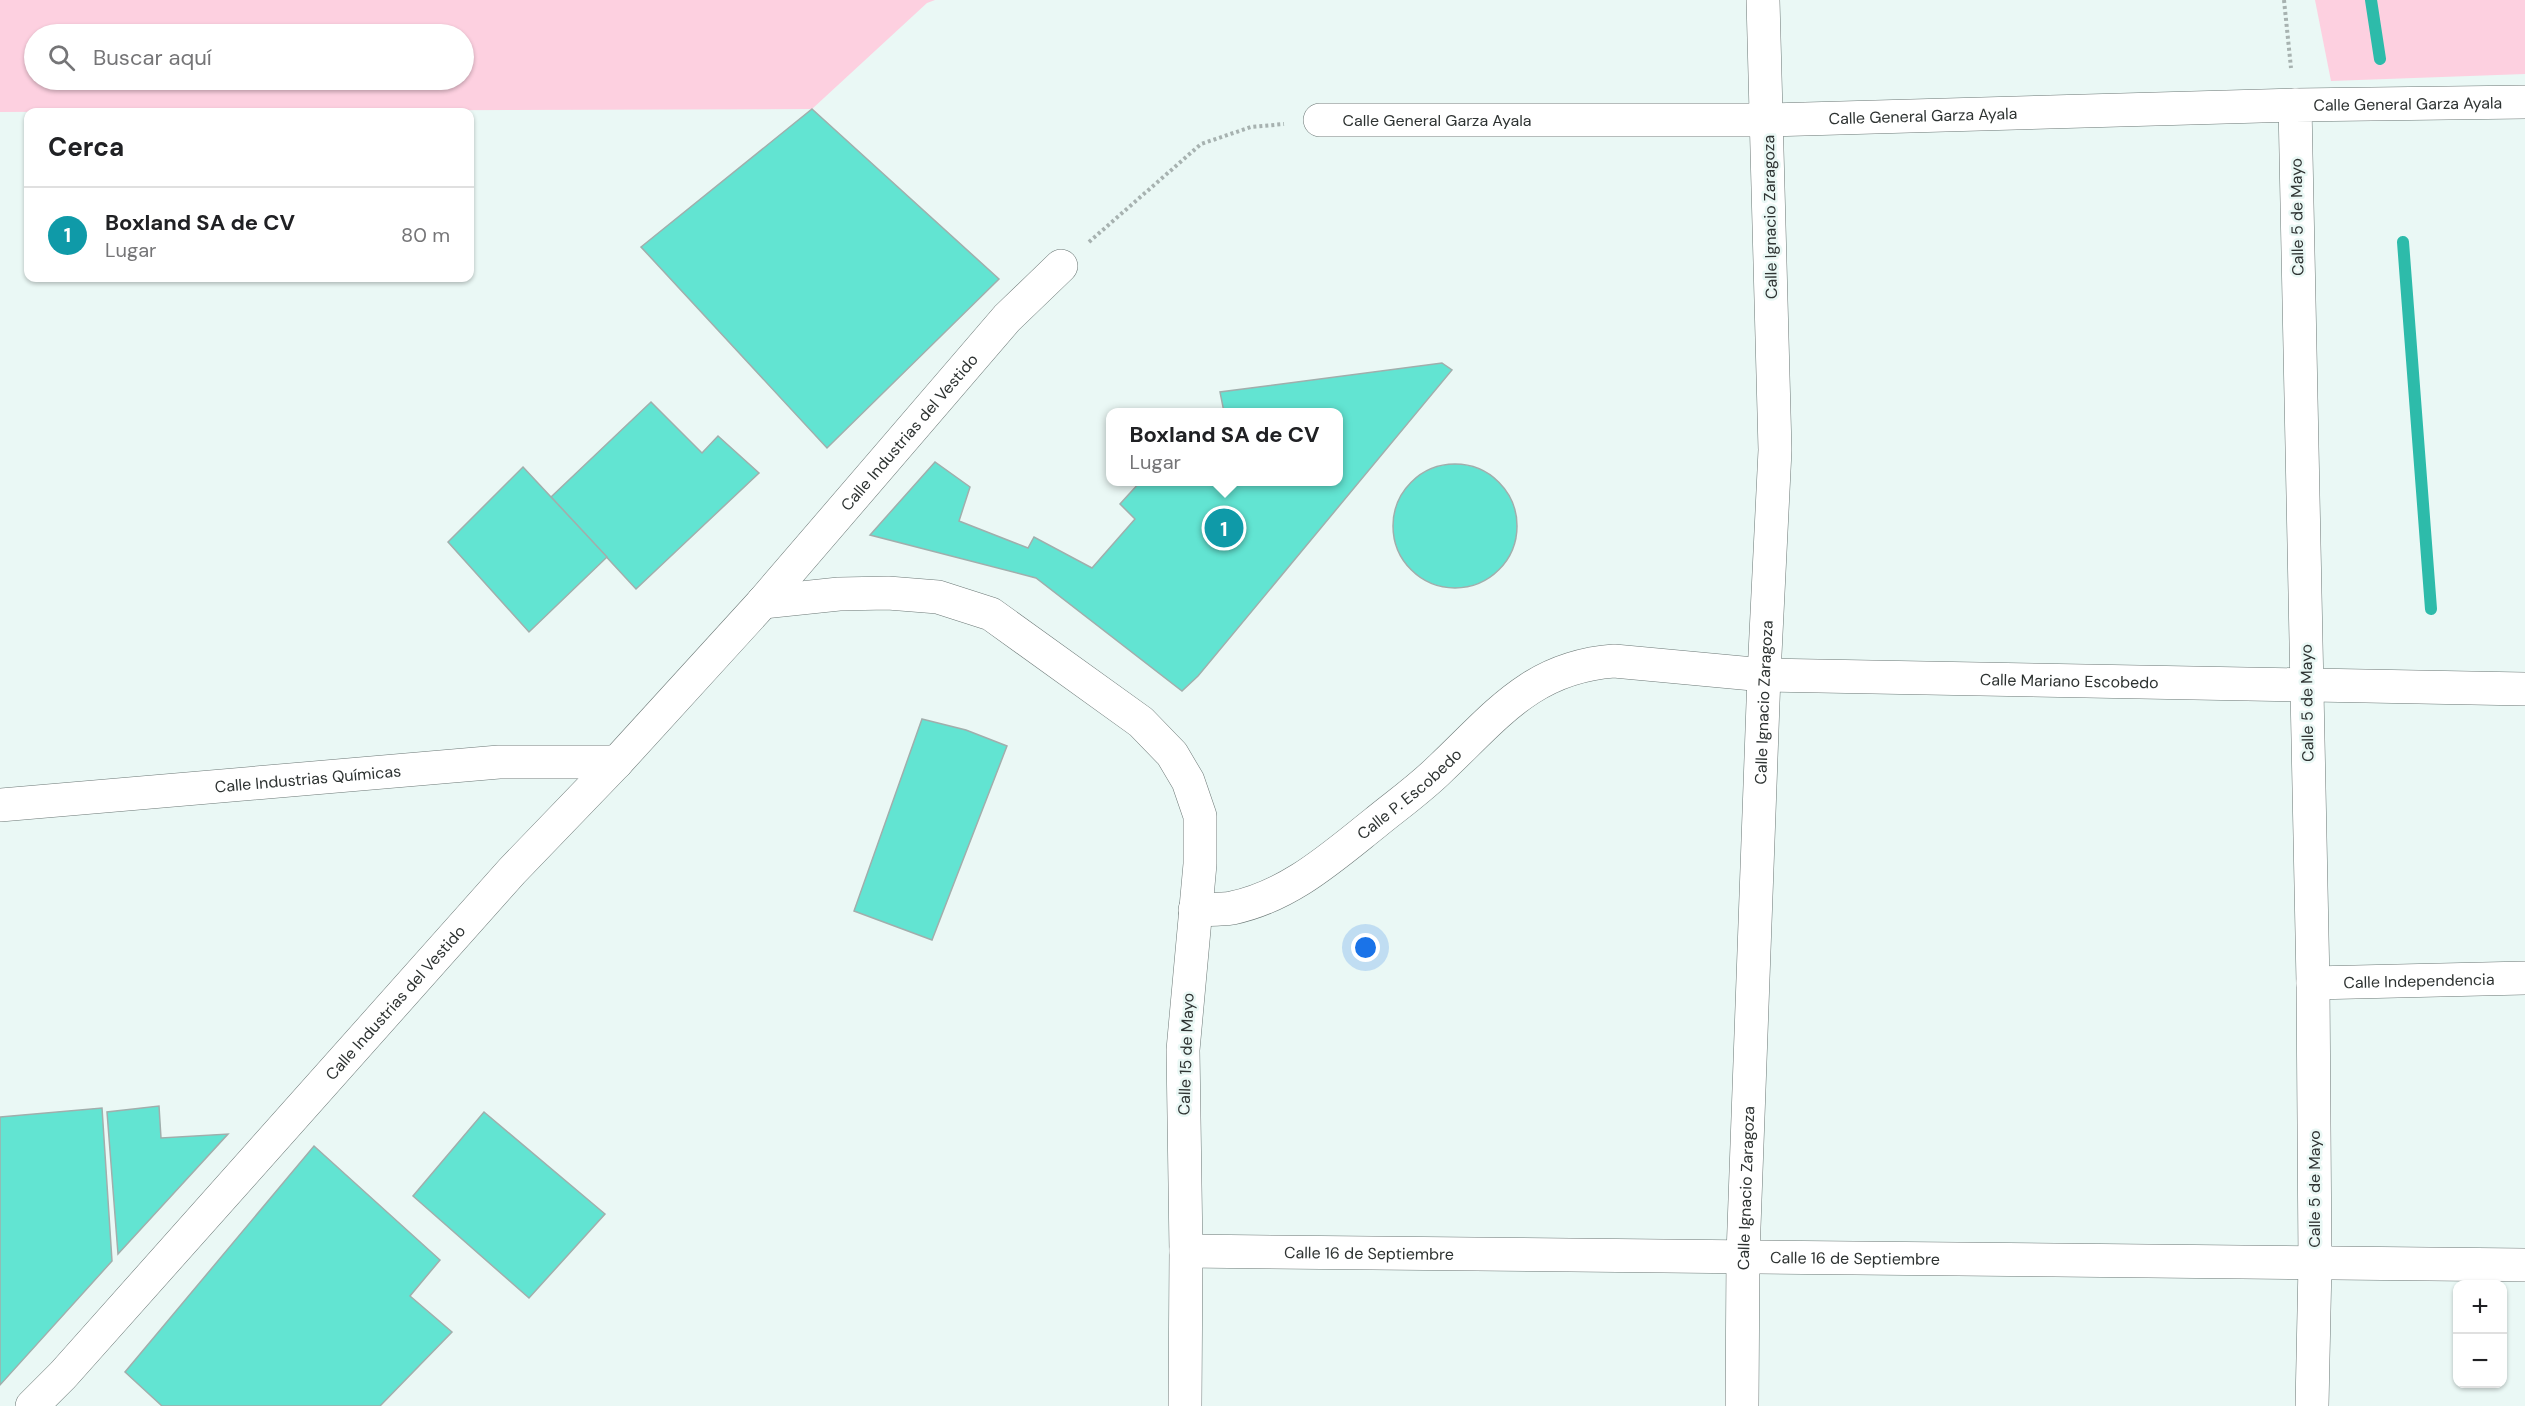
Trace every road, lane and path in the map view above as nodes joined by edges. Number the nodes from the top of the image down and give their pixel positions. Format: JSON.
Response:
{"nodes":[{"id":1,"x":1763,"y":0,"type":"edge"},
{"id":2,"x":2284,"y":0,"type":"edge"},
{"id":3,"x":2525,"y":102,"type":"edge"},
{"id":4,"x":2295,"y":105,"type":"junction"},
{"id":5,"x":1320,"y":120,"type":"joint"},
{"id":6,"x":1767,"y":120,"type":"junction"},
{"id":7,"x":1061,"y":266,"type":"joint"},
{"id":8,"x":763,"y":602,"type":"junction"},
{"id":9,"x":1614,"y":661,"type":"joint"},
{"id":10,"x":1764,"y":675,"type":"junction"},
{"id":11,"x":2306,"y":686,"type":"junction"},
{"id":12,"x":2525,"y":689,"type":"edge"},
{"id":13,"x":617,"y":762,"type":"junction"},
{"id":14,"x":0,"y":805,"type":"edge"},
{"id":15,"x":1195,"y":910,"type":"junction"},
{"id":16,"x":2525,"y":978,"type":"edge"},
{"id":17,"x":2313,"y":983,"type":"junction"},
{"id":18,"x":1186,"y":1251,"type":"junction"},
{"id":19,"x":1743,"y":1255,"type":"junction"},
{"id":20,"x":2315,"y":1264,"type":"junction"},
{"id":21,"x":2525,"y":1265,"type":"edge"},
{"id":22,"x":32,"y":1406,"type":"edge"},
{"id":23,"x":1185,"y":1406,"type":"edge"},
{"id":24,"x":1742,"y":1406,"type":"edge"},
{"id":25,"x":2312,"y":1406,"type":"edge"}],
"edges":[{"from":1,"to":6,"type":"street","name":"Calle Ignacio Zaragoza"},
{"from":2,"to":4,"type":"path"},
{"from":3,"to":4,"type":"street","name":"Calle General Garza Ayala"},
{"from":4,"to":6,"type":"street","name":"Calle General Garza Ayala"},
{"from":4,"to":11,"type":"street","name":"Calle 5 de Mayo"},
{"from":5,"to":6,"type":"street","name":"Calle General Garza Ayala"},
{"from":5,"to":7,"type":"path"},
{"from":6,"to":10,"type":"street","name":"Calle Ignacio Zaragoza"},
{"from":7,"to":8,"type":"street","name":"Calle Industrias del Vestido"},
{"from":8,"to":13,"type":"street","name":"Calle Industrias del Vestido"},
{"from":8,"to":15,"type":"street","name":"Calle 15 de Mayo"},
{"from":9,"to":10,"type":"street","name":"Calle Mariano Escobedo"},
{"from":9,"to":15,"type":"street","name":"Calle P. Escobedo"},
{"from":10,"to":11,"type":"street","name":"Calle Mariano Escobedo"},
{"from":10,"to":19,"type":"street","name":"Calle Ignacio Zaragoza"},
{"from":11,"to":12,"type":"street","name":"Calle Mariano Escobedo"},
{"from":11,"to":17,"type":"street","name":"Calle 5 de Mayo"},
{"from":13,"to":14,"type":"street","name":"Calle Industrias Químicas"},
{"from":13,"to":22,"type":"street","name":"Calle Industrias del Vestido"},
{"from":15,"to":18,"type":"street","name":"Calle 15 de Mayo"},
{"from":16,"to":17,"type":"street","name":"Calle Independencia"},
{"from":17,"to":20,"type":"street","name":"Calle 5 de Mayo"},
{"from":18,"to":19,"type":"street","name":"Calle 16 de Septiembre"},
{"from":18,"to":23,"type":"street","name":"Calle 15 de Mayo"},
{"from":19,"to":20,"type":"street","name":"Calle 16 de Septiembre"},
{"from":19,"to":24,"type":"street","name":"Calle Ignacio Zaragoza"},
{"from":20,"to":21,"type":"street","name":"Calle 16 de Septiembre"},
{"from":20,"to":25,"type":"street","name":"Calle 5 de Mayo"}]}
